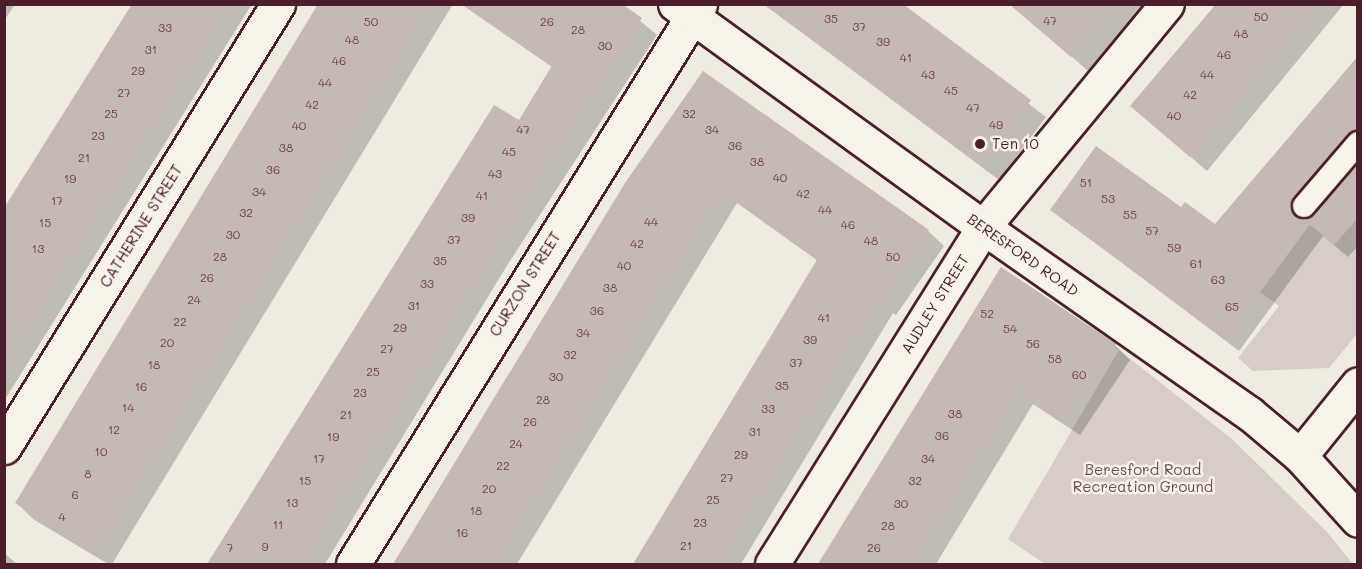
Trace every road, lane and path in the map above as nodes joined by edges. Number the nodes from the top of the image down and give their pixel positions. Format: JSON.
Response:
{"nodes":[{"id":1,"x":278,"y":4,"type":"edge"},
{"id":2,"x":1167,"y":4,"type":"edge"},
{"id":3,"x":688,"y":8,"type":"edge"},
{"id":4,"x":1358,"y":143,"type":"edge"},
{"id":5,"x":1304,"y":206,"type":"dead end"},
{"id":6,"x":983,"y":227,"type":"junction"},
{"id":7,"x":1358,"y":384,"type":"edge"},
{"id":8,"x":4,"y":447,"type":"edge"},
{"id":9,"x":1300,"y":456,"type":"junction"},
{"id":10,"x":1358,"y":520,"type":"edge"},
{"id":11,"x":353,"y":564,"type":"edge"},
{"id":12,"x":772,"y":564,"type":"edge"}],
"edges":[{"from":1,"to":8,"type":"street","name":"CATHERINE STREET"},
{"from":2,"to":6,"type":"street","name":"AUDLEY STREET"},
{"from":3,"to":6,"type":"street","name":"BERESFORD ROAD"},
{"from":3,"to":11,"type":"street","name":"CURZON STREET"},
{"from":4,"to":5,"type":"lane"},
{"from":6,"to":9,"type":"street","name":"BERESFORD ROAD"},
{"from":6,"to":12,"type":"street","name":"AUDLEY STREET"},
{"from":7,"to":9,"type":"street"},
{"from":9,"to":10,"type":"street","name":"BERESFORD ROAD"}]}
